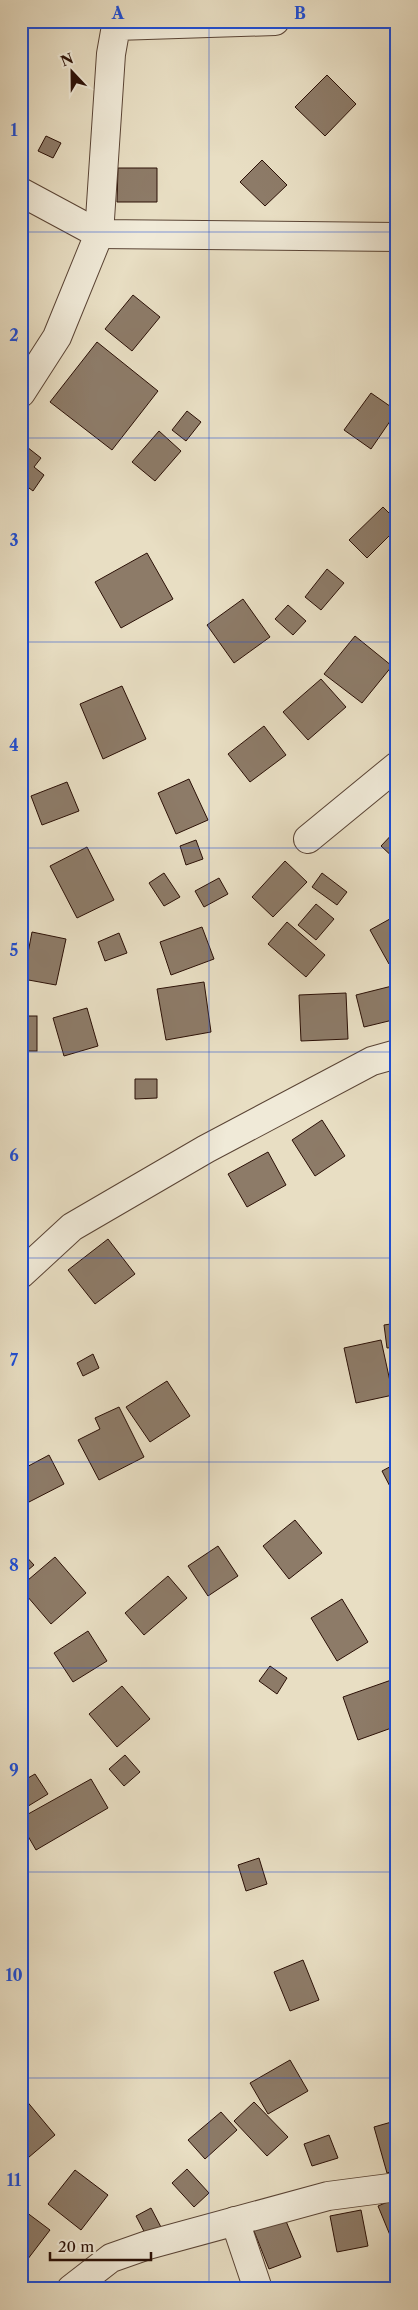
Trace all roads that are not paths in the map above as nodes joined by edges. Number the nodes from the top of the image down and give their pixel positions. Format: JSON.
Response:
{"nodes":[{"id":1,"x":274,"y":21,"type":"edge"},
{"id":2,"x":116,"y":24,"type":"edge"},
{"id":3,"x":21,"y":192,"type":"edge"},
{"id":4,"x":99,"y":234,"type":"junction"},
{"id":5,"x":397,"y":237,"type":"edge"},
{"id":6,"x":21,"y":393,"type":"edge"},
{"id":7,"x":397,"y":766,"type":"edge"},
{"id":8,"x":308,"y":838,"type":"dead end"},
{"id":9,"x":397,"y":1054,"type":"edge"},
{"id":10,"x":21,"y":1274,"type":"edge"},
{"id":11,"x":397,"y":2187,"type":"edge"},
{"id":12,"x":234,"y":2221,"type":"junction"},
{"id":13,"x":71,"y":2289,"type":"edge"},
{"id":14,"x":258,"y":2289,"type":"edge"}],
"edges":[{"from":1,"to":2,"type":"street"},
{"from":2,"to":4,"type":"street"},
{"from":3,"to":4,"type":"street"},
{"from":4,"to":5,"type":"street"},
{"from":4,"to":6,"type":"street"},
{"from":7,"to":8,"type":"street"},
{"from":9,"to":10,"type":"street"},
{"from":11,"to":12,"type":"street"},
{"from":12,"to":13,"type":"street"},
{"from":12,"to":14,"type":"street"}]}
